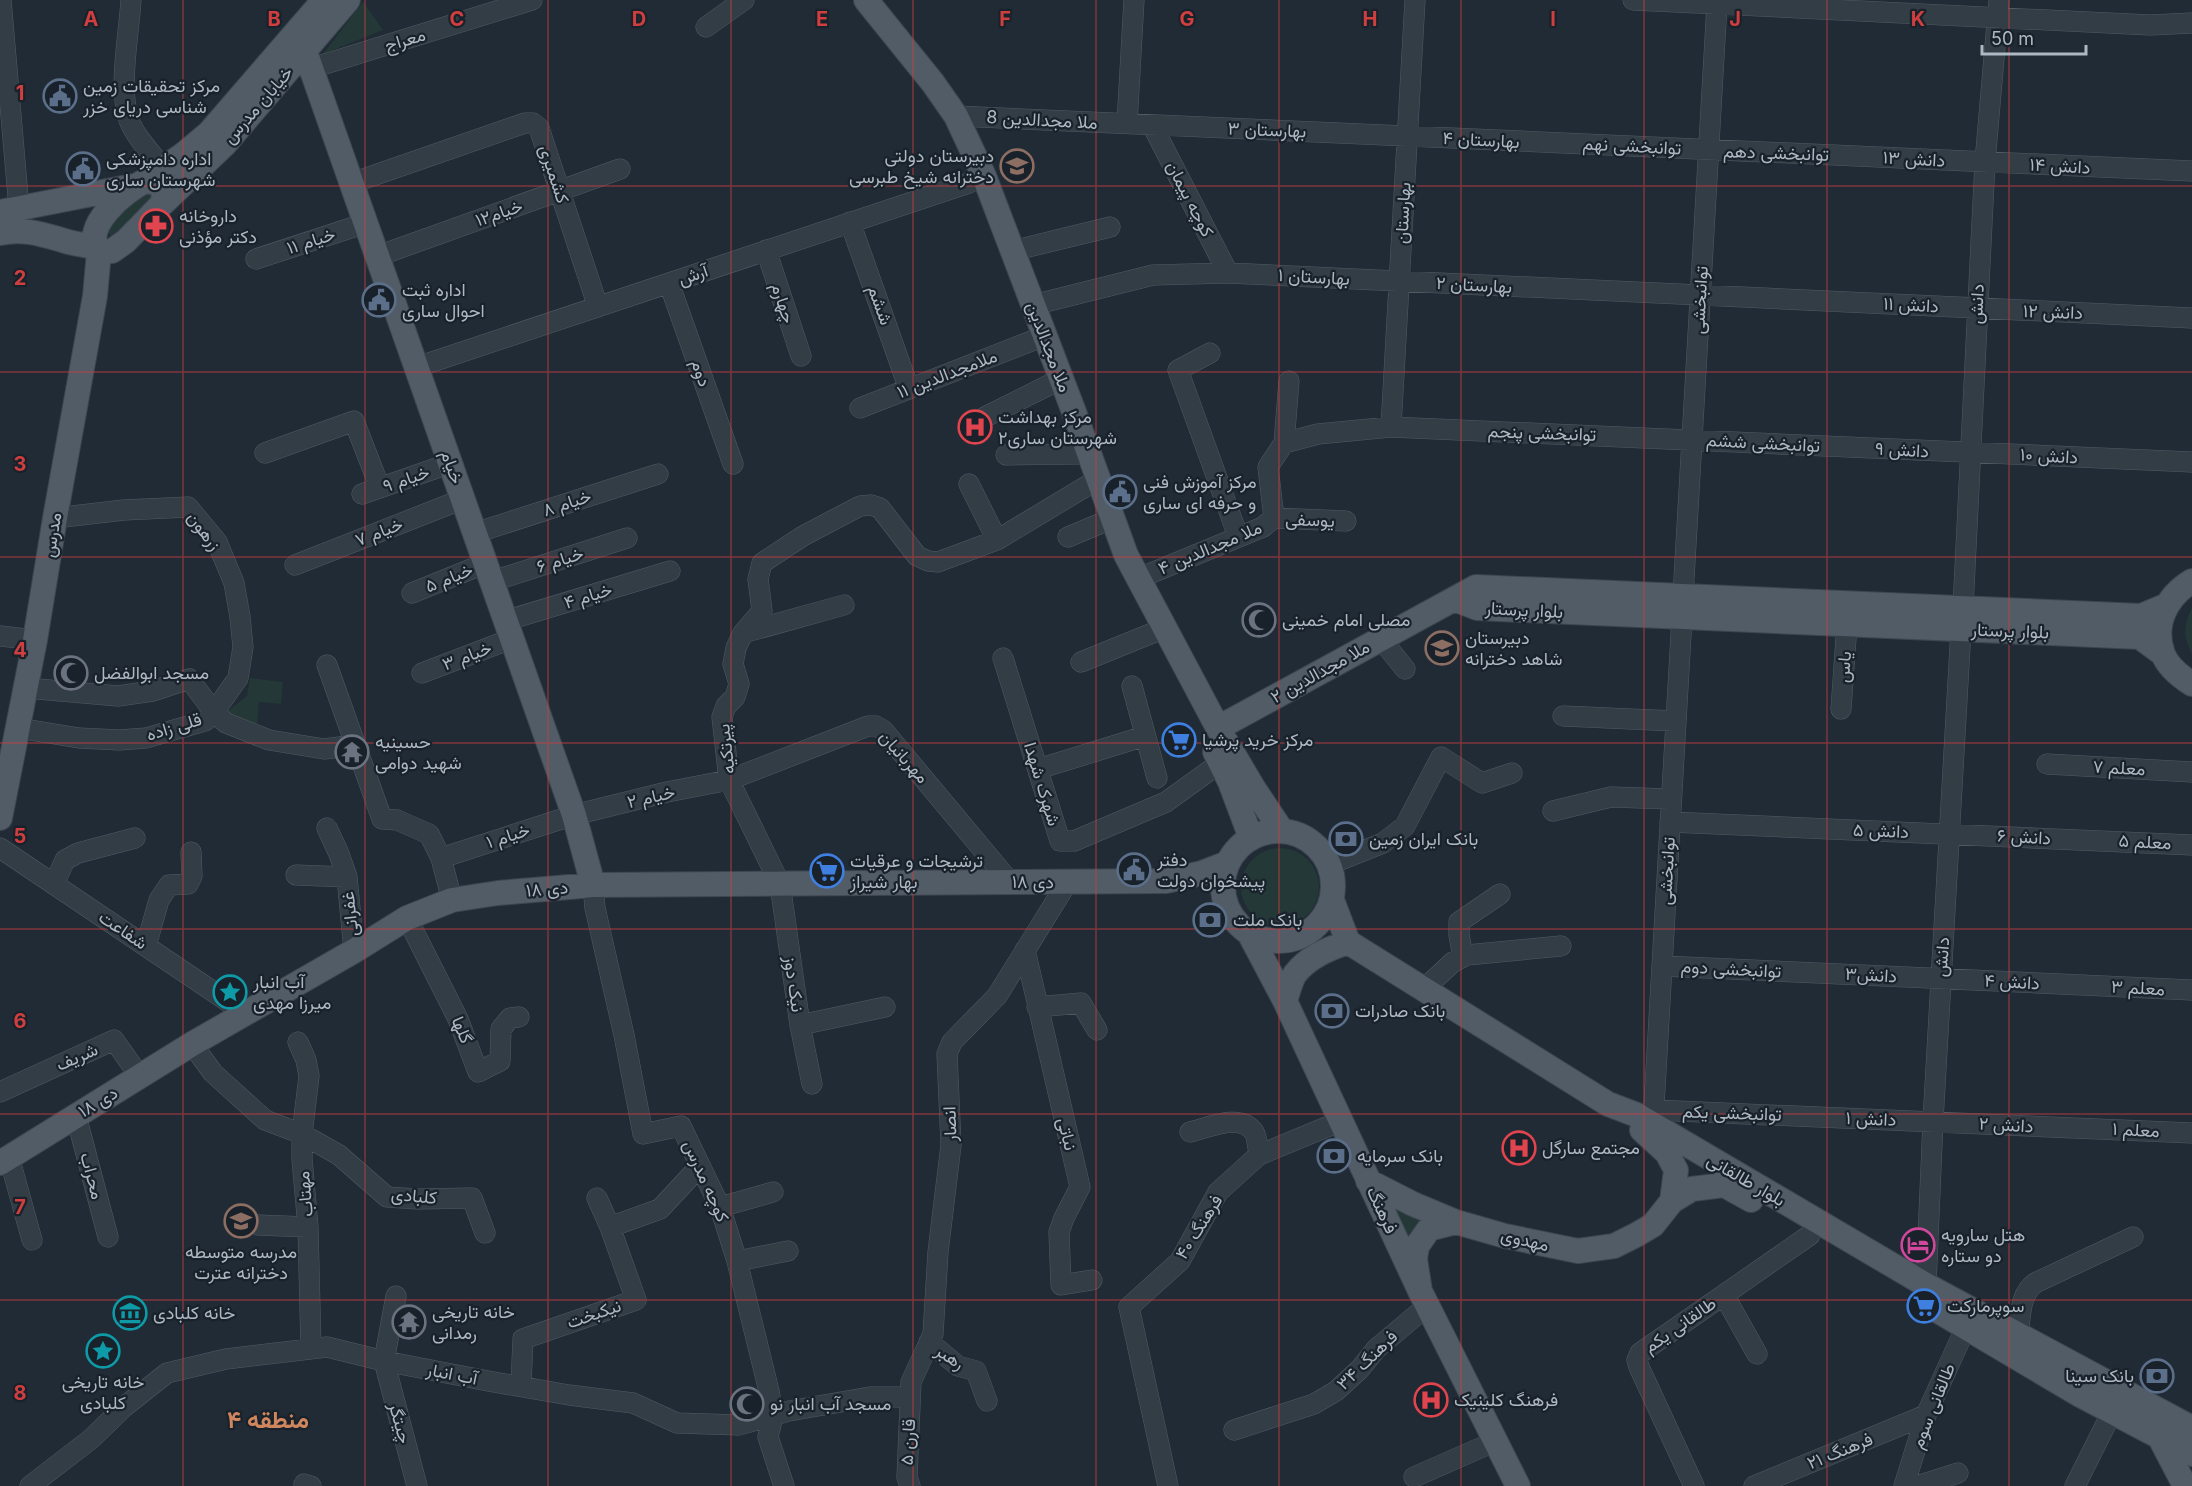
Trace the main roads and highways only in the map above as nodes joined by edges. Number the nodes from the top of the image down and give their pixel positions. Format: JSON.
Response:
{"nodes":[{"id":1,"x":324,"y":0,"type":"edge"},
{"id":2,"x":348,"y":0,"type":"edge"},
{"id":3,"x":849,"y":0,"type":"edge"},
{"id":4,"x":866,"y":0,"type":"edge"},
{"id":5,"x":309,"y":60,"type":"junction"},
{"id":6,"x":149,"y":178,"type":"junction"},
{"id":7,"x":980,"y":187,"type":"junction"},
{"id":8,"x":43,"y":204,"type":"junction"},
{"id":9,"x":162,"y":204,"type":"junction"},
{"id":10,"x":10,"y":210,"type":"edge"},
{"id":11,"x":0,"y":233,"type":"edge"},
{"id":12,"x":46,"y":235,"type":"junction"},
{"id":13,"x":97,"y":249,"type":"junction"},
{"id":14,"x":95,"y":296,"type":"junction"},
{"id":15,"x":2192,"y":581,"type":"edge"},
{"id":16,"x":1454,"y":599,"type":"joint"},
{"id":17,"x":2165,"y":606,"type":"junction"},
{"id":18,"x":1682,"y":607,"type":"junction"},
{"id":19,"x":1962,"y":619,"type":"junction"},
{"id":20,"x":2163,"y":654,"type":"junction"},
{"id":21,"x":2192,"y":684,"type":"edge"},
{"id":22,"x":1218,"y":728,"type":"junction"},
{"id":23,"x":0,"y":818,"type":"edge"},
{"id":24,"x":1282,"y":831,"type":"junction"},
{"id":25,"x":1251,"y":838,"type":"junction"},
{"id":26,"x":1228,"y":863,"type":"junction"},
{"id":27,"x":1166,"y":881,"type":"junction"},
{"id":28,"x":593,"y":885,"type":"junction"},
{"id":29,"x":1332,"y":900,"type":"junction"},
{"id":30,"x":1225,"y":901,"type":"junction"},
{"id":31,"x":1249,"y":933,"type":"junction"},
{"id":32,"x":1348,"y":942,"type":"junction"},
{"id":33,"x":1285,"y":1001,"type":"junction"},
{"id":34,"x":1608,"y":1104,"type":"junction"},
{"id":35,"x":5,"y":1160,"type":"edge"},
{"id":36,"x":1368,"y":1180,"type":"junction"},
{"id":37,"x":1672,"y":1201,"type":"junction"},
{"id":38,"x":1456,"y":1222,"type":"junction"},
{"id":39,"x":1424,"y":1299,"type":"junction"},
{"id":40,"x":2192,"y":1404,"type":"edge"},
{"id":41,"x":2166,"y":1415,"type":"junction"},
{"id":42,"x":2192,"y":1428,"type":"edge"},
{"id":43,"x":2160,"y":1438,"type":"junction"},
{"id":44,"x":2192,"y":1454,"type":"edge"},
{"id":45,"x":1518,"y":1486,"type":"edge"},
{"id":46,"x":2186,"y":1486,"type":"edge"}],
"edges":[{"from":1,"to":6,"type":"main road","name":"خیابان مدرس"},
{"from":2,"to":5,"type":"main road","name":"خیابان مدرس"},
{"from":3,"to":7,"type":"main road","name":"ملا مجدالدین"},
{"from":4,"to":7,"type":"main road","name":"ملا مجدالدین"},
{"from":5,"to":9,"type":"main road","name":"خیابان مدرس"},
{"from":5,"to":28,"type":"main road","name":"خیام"},
{"from":6,"to":8,"type":"main road"},
{"from":6,"to":9,"type":"main road"},
{"from":6,"to":13,"type":"main road","name":"خیابان مدرس"},
{"from":7,"to":22,"type":"main road","name":"ملا مجدالدین"},
{"from":7,"to":25,"type":"main road","name":"ملا مجدالدین"},
{"from":8,"to":10,"type":"main road"},
{"from":8,"to":12,"type":"main road"},
{"from":9,"to":13,"type":"main road","name":"خیابان مدرس"},
{"from":11,"to":12,"type":"main road"},
{"from":12,"to":13,"type":"main road"},
{"from":12,"to":14,"type":"main road"},
{"from":13,"to":14,"type":"main road","name":"مدرس"},
{"from":14,"to":23,"type":"main road","name":"مدرس"},
{"from":15,"to":17,"type":"main road"},
{"from":16,"to":18,"type":"main road","name":"بلوار پرستار"},
{"from":16,"to":22,"type":"main road","name":"ملا مجدالدین ٢"},
{"from":17,"to":19,"type":"main road","name":"بلوار پرستار"},
{"from":17,"to":20,"type":"main road"},
{"from":18,"to":19,"type":"main road","name":"بلوار پرستار"},
{"from":18,"to":19,"type":"main road","name":"بلوار پرستار"},
{"from":19,"to":20,"type":"main road","name":"بلوار پرستار"},
{"from":20,"to":21,"type":"main road","name":"بلوار پرستار"},
{"from":22,"to":24,"type":"main road","name":"ملا مجدالدین"},
{"from":24,"to":25,"type":"main road"},
{"from":24,"to":29,"type":"main road"},
{"from":25,"to":26,"type":"main road"},
{"from":26,"to":27,"type":"main road","name":"۱۸ دی"},
{"from":26,"to":30,"type":"main road"},
{"from":27,"to":28,"type":"main road","name":"۱۸ دی"},
{"from":27,"to":30,"type":"main road","name":"۱۸ دی"},
{"from":28,"to":35,"type":"main road","name":"۱۸ دی"},
{"from":29,"to":31,"type":"main road"},
{"from":29,"to":32,"type":"main road"},
{"from":30,"to":31,"type":"main road"},
{"from":31,"to":33,"type":"main road","name":"فرهنگ"},
{"from":32,"to":33,"type":"main road"},
{"from":32,"to":34,"type":"main road","name":"بلوار طالقانی"},
{"from":33,"to":36,"type":"main road","name":"فرهنگ"},
{"from":34,"to":37,"type":"main road"},
{"from":34,"to":41,"type":"main road","name":"بلوار طالقانی"},
{"from":36,"to":38,"type":"main road","name":"مهدوی"},
{"from":36,"to":39,"type":"main road","name":"فرهنگ"},
{"from":37,"to":38,"type":"main road","name":"مهدوی"},
{"from":37,"to":43,"type":"main road","name":"بلوار طالقانی"},
{"from":38,"to":39,"type":"main road"},
{"from":39,"to":45,"type":"main road","name":"فرهنگ"},
{"from":40,"to":41,"type":"main road"},
{"from":41,"to":42,"type":"main road","name":"بلوار طالقانی"},
{"from":43,"to":44,"type":"main road","name":"بلوار طالقانی"},
{"from":43,"to":46,"type":"main road"}]}
